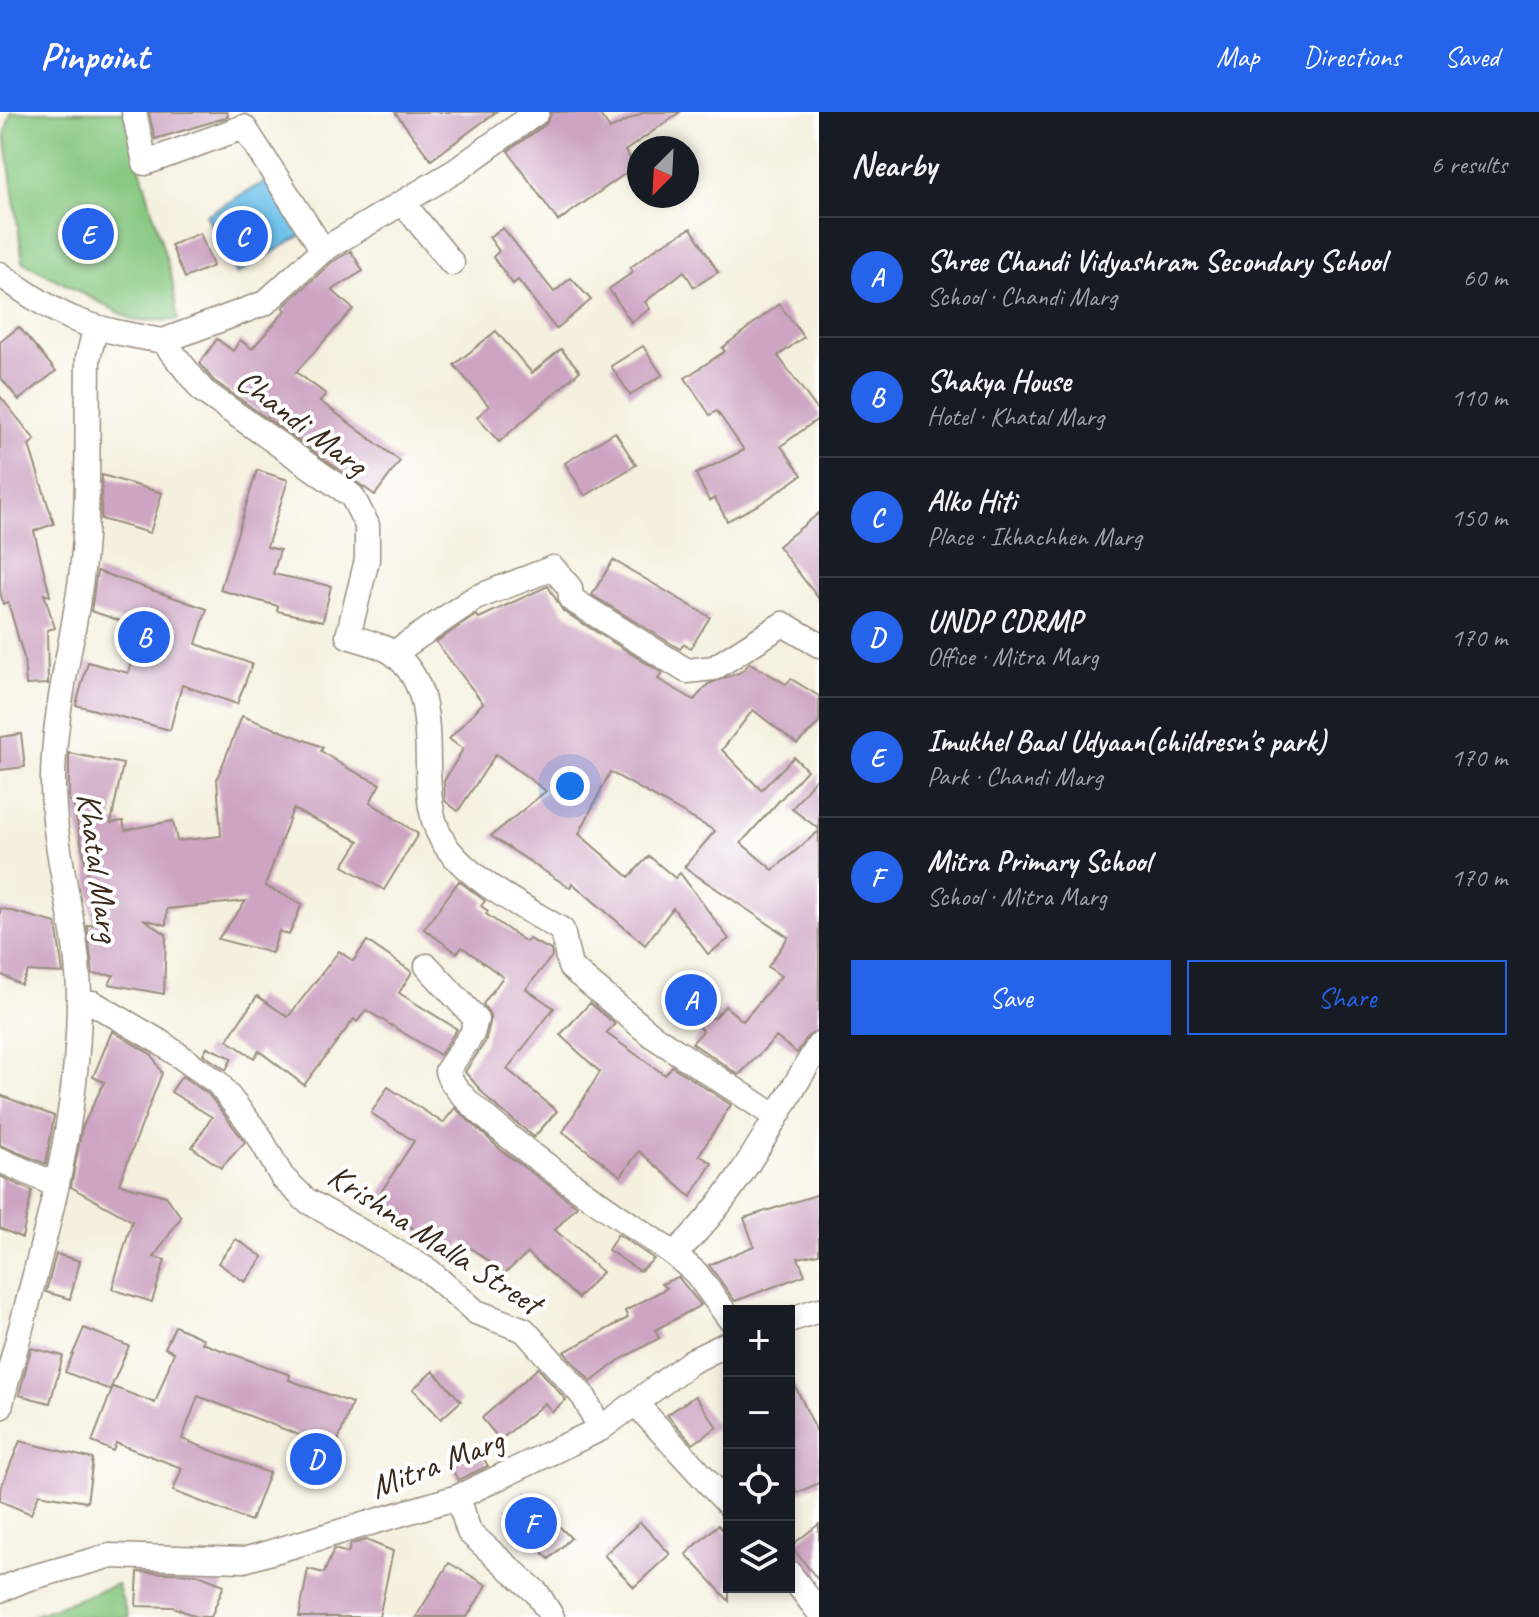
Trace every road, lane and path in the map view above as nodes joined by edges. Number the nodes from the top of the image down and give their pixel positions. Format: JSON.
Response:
{"nodes":[{"id":1,"x":134,"y":112,"type":"edge"},
{"id":2,"x":537,"y":112,"type":"edge"},
{"id":3,"x":403,"y":203,"type":"junction"},
{"id":4,"x":323,"y":250,"type":"junction"},
{"id":5,"x":452,"y":263,"type":"dead end"},
{"id":6,"x":0,"y":274,"type":"edge"},
{"id":7,"x":95,"y":330,"type":"junction"},
{"id":8,"x":163,"y":341,"type":"junction"},
{"id":9,"x":819,"y":645,"type":"edge"},
{"id":10,"x":394,"y":653,"type":"junction"},
{"id":11,"x":427,"y":966,"type":"dead end"},
{"id":12,"x":79,"y":1002,"type":"junction"},
{"id":13,"x":819,"y":1045,"type":"edge"},
{"id":14,"x":775,"y":1116,"type":"junction"},
{"id":15,"x":0,"y":1160,"type":"edge"},
{"id":16,"x":56,"y":1185,"type":"junction"},
{"id":17,"x":674,"y":1254,"type":"junction"},
{"id":18,"x":723,"y":1310,"type":"edge"},
{"id":19,"x":819,"y":1310,"type":"edge"},
{"id":20,"x":795,"y":1318,"type":"edge"},
{"id":21,"x":723,"y":1346,"type":"edge"},
{"id":22,"x":636,"y":1404,"type":"junction"},
{"id":23,"x":0,"y":1407,"type":"edge"},
{"id":24,"x":600,"y":1429,"type":"junction"},
{"id":25,"x":458,"y":1497,"type":"junction"},
{"id":26,"x":723,"y":1498,"type":"edge"},
{"id":27,"x":795,"y":1581,"type":"edge"},
{"id":28,"x":0,"y":1590,"type":"edge"},
{"id":29,"x":819,"y":1612,"type":"edge"},
{"id":30,"x":552,"y":1617,"type":"edge"}],
"edges":[{"from":1,"to":4,"type":"street"},
{"from":2,"to":3,"type":"street"},
{"from":3,"to":4,"type":"street"},
{"from":3,"to":5,"type":"street"},
{"from":4,"to":8,"type":"street"},
{"from":6,"to":7,"type":"street"},
{"from":7,"to":8,"type":"street"},
{"from":7,"to":12,"type":"street","name":"Khatal Marg"},
{"from":8,"to":10,"type":"street","name":"Chandi Marg"},
{"from":9,"to":10,"type":"street"},
{"from":10,"to":14,"type":"street"},
{"from":11,"to":17,"type":"street"},
{"from":12,"to":16,"type":"street","name":"Khatal Marg"},
{"from":12,"to":24,"type":"street","name":"Krishna Malla Street"},
{"from":13,"to":14,"type":"street"},
{"from":14,"to":17,"type":"street"},
{"from":15,"to":16,"type":"street"},
{"from":16,"to":23,"type":"street","name":"Khatal Marg"},
{"from":17,"to":18,"type":"street"},
{"from":19,"to":20,"type":"street"},
{"from":21,"to":22,"type":"street","name":"Mitra Marg"},
{"from":22,"to":24,"type":"street","name":"Mitra Marg"},
{"from":22,"to":26,"type":"street"},
{"from":24,"to":25,"type":"street","name":"Mitra Marg"},
{"from":25,"to":28,"type":"street","name":"Mitra Marg"},
{"from":25,"to":30,"type":"street"},
{"from":27,"to":29,"type":"street"}]}
